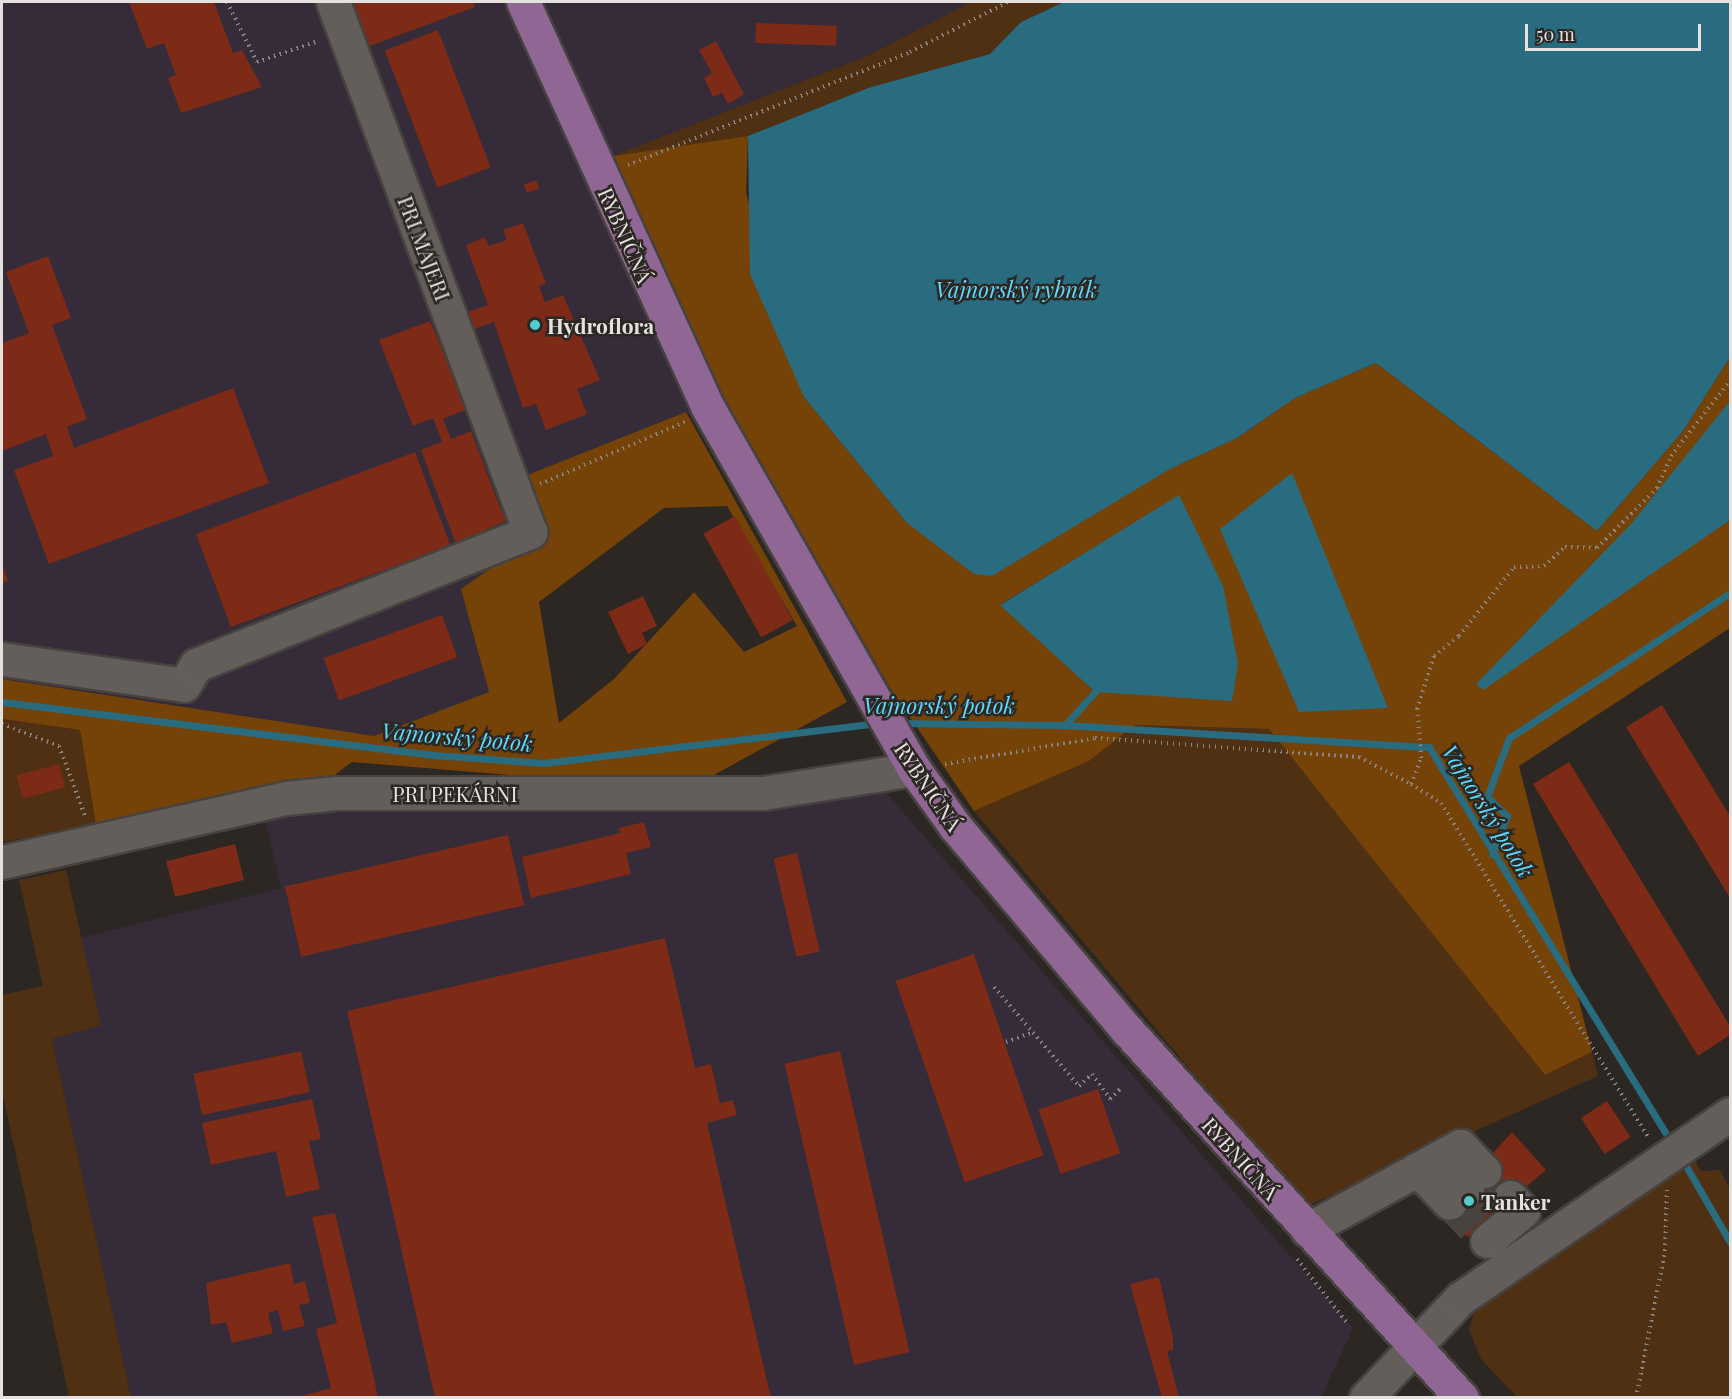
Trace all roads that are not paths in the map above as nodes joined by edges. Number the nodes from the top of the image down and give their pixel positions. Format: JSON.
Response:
{"nodes":[{"id":1,"x":333,"y":2,"type":"edge"},
{"id":2,"x":523,"y":2,"type":"edge"},
{"id":3,"x":2,"y":658,"type":"edge"},
{"id":4,"x":915,"y":769,"type":"junction"},
{"id":5,"x":2,"y":862,"type":"edge"},
{"id":6,"x":1731,"y":1114,"type":"edge"},
{"id":7,"x":1428,"y":1164,"type":"junction"},
{"id":8,"x":1494,"y":1221,"type":"tunnel mouth"},
{"id":9,"x":1307,"y":1230,"type":"junction"},
{"id":10,"x":1493,"y":1276,"type":"junction"},
{"id":11,"x":1413,"y":1347,"type":"junction"},
{"id":12,"x":1366,"y":1398,"type":"edge"},
{"id":13,"x":1462,"y":1398,"type":"edge"}],
"edges":[{"from":1,"to":3,"type":"street","name":"PRI MAJERI"},
{"from":2,"to":4,"type":"main road","name":"RYBNIČNÁ"},
{"from":4,"to":5,"type":"street","name":"PRI PEKÁRNI"},
{"from":4,"to":9,"type":"main road","name":"RYBNIČNÁ"},
{"from":6,"to":10,"type":"street"},
{"from":7,"to":7,"type":"street"},
{"from":7,"to":9,"type":"street"},
{"from":8,"to":10,"type":"street"},
{"from":9,"to":11,"type":"main road","name":"RYBNIČNÁ"},
{"from":10,"to":11,"type":"street"},
{"from":11,"to":12,"type":"street"},
{"from":11,"to":13,"type":"main road","name":"RYBNIČNÁ"}]}
